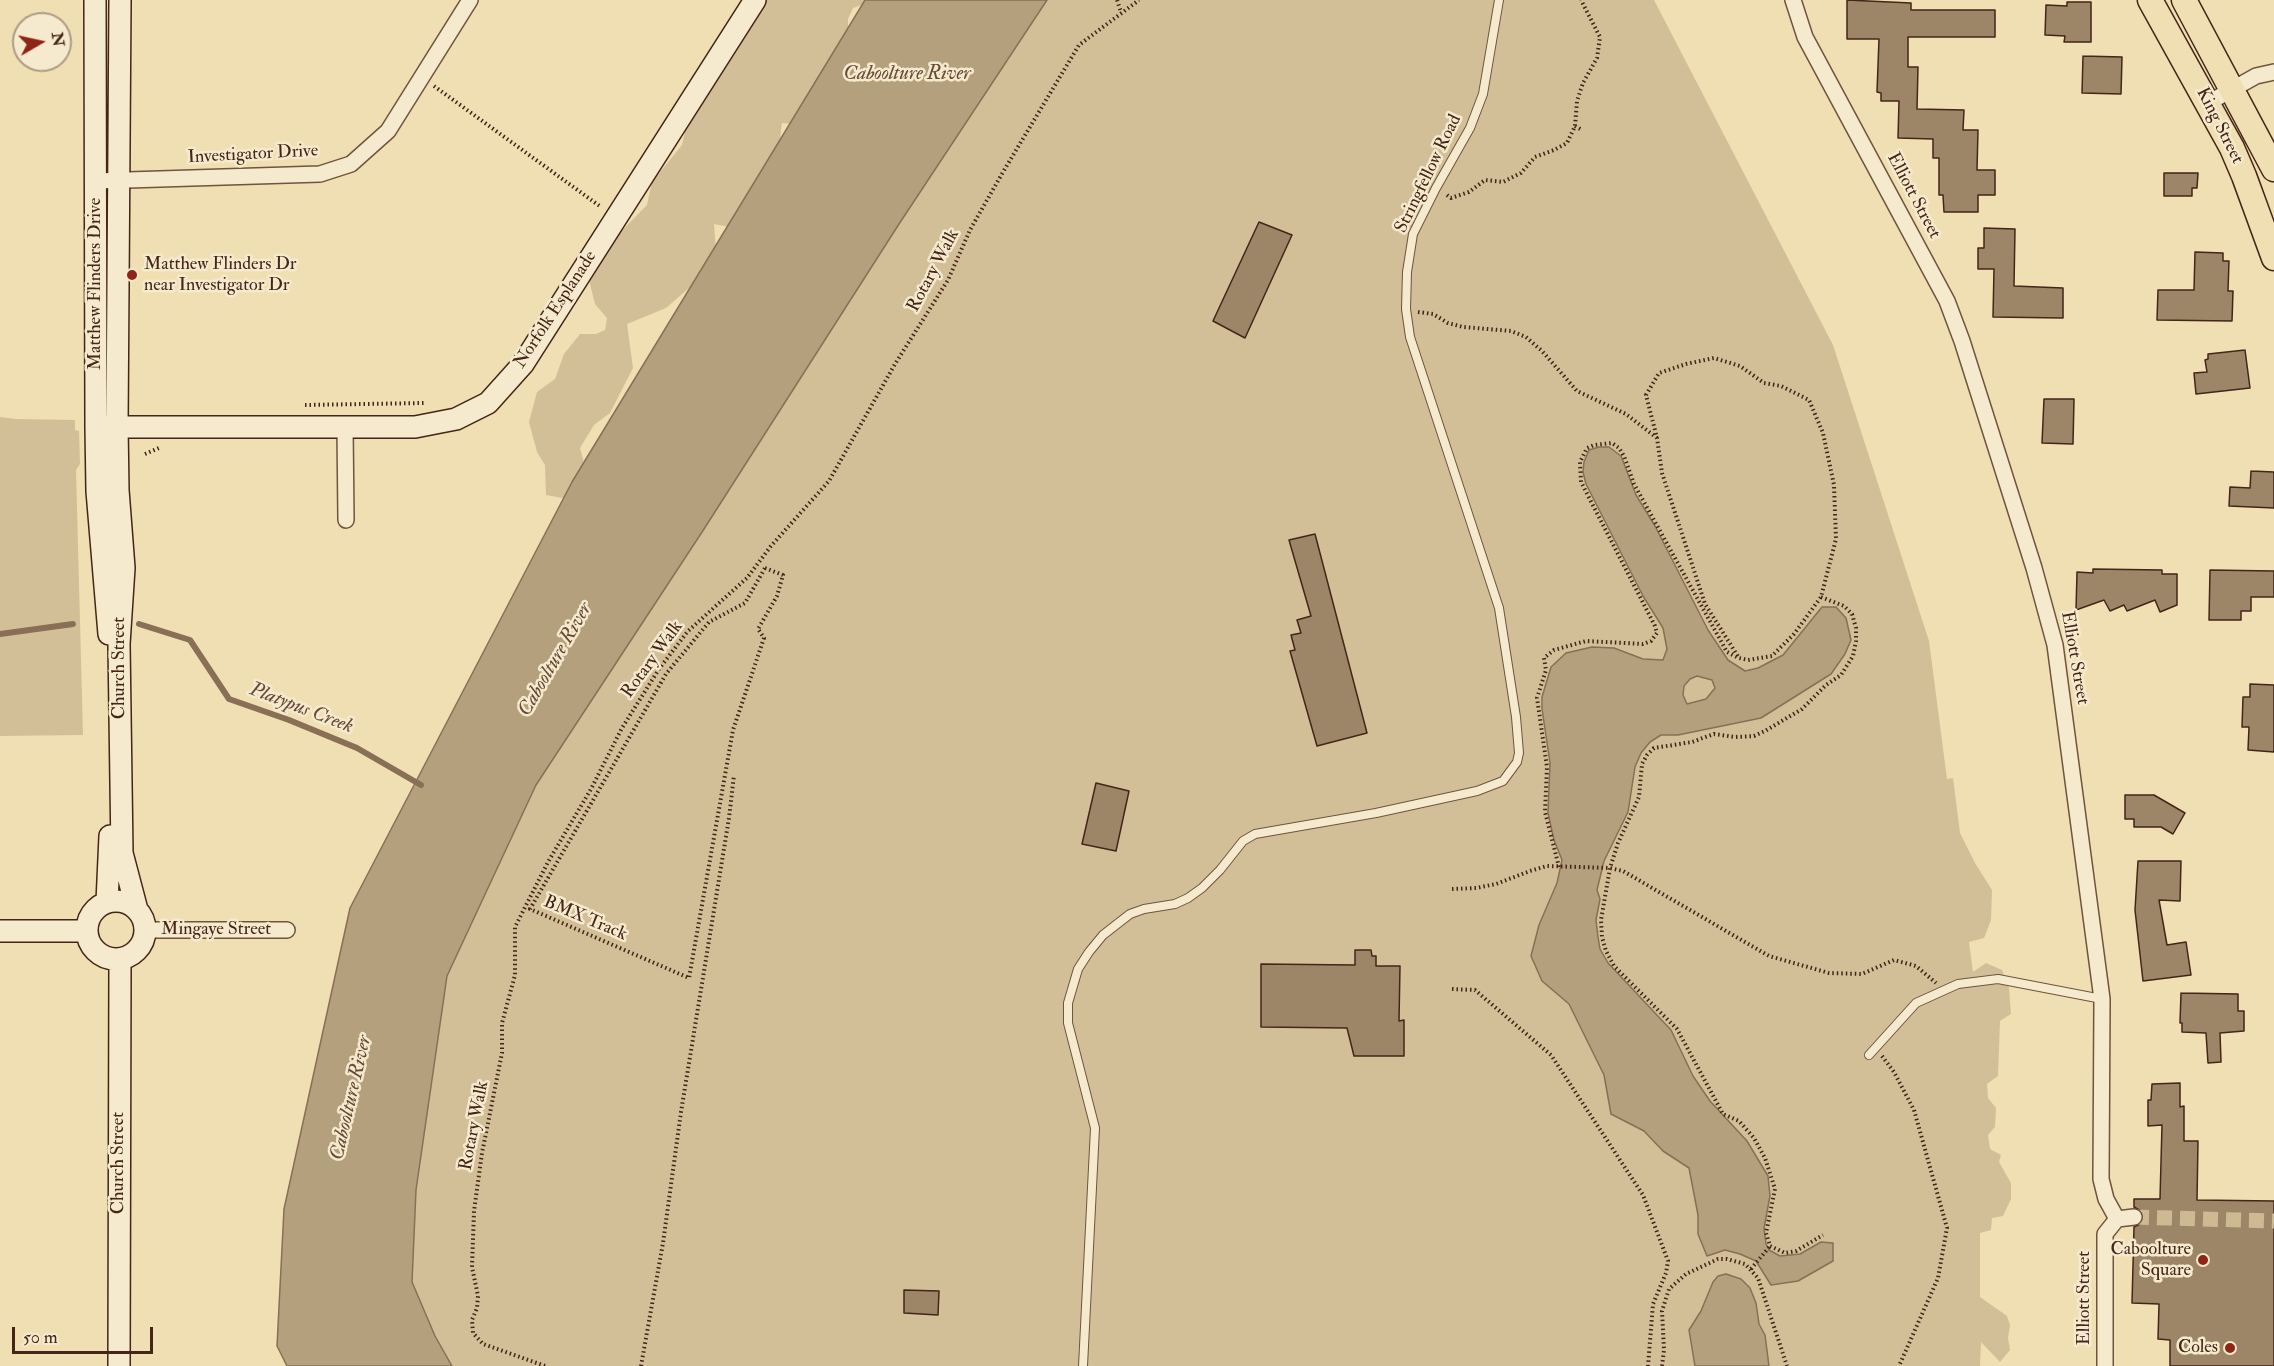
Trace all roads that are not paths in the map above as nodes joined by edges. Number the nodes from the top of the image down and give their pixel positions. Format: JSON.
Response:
{"nodes":[{"id":1,"x":95,"y":0,"type":"edge"},
{"id":2,"x":120,"y":0,"type":"edge"},
{"id":3,"x":470,"y":0,"type":"edge"},
{"id":4,"x":755,"y":0,"type":"edge"},
{"id":5,"x":1499,"y":0,"type":"edge"},
{"id":6,"x":1793,"y":0,"type":"edge"},
{"id":7,"x":2150,"y":0,"type":"edge"},
{"id":8,"x":2184,"y":0,"type":"edge"},
{"id":9,"x":2274,"y":72,"type":"edge"},
{"id":10,"x":2232,"y":87,"type":"junction"},
{"id":11,"x":2208,"y":103,"type":"junction"},
{"id":12,"x":2274,"y":169,"type":"edge"},
{"id":13,"x":119,"y":180,"type":"junction"},
{"id":14,"x":96,"y":181,"type":"junction"},
{"id":15,"x":2274,"y":258,"type":"edge"},
{"id":16,"x":106,"y":427,"type":"junction"},
{"id":17,"x":345,"y":427,"type":"junction"},
{"id":18,"x":346,"y":520,"type":"dead end"},
{"id":19,"x":114,"y":568,"type":"junction"},
{"id":20,"x":107,"y":902,"type":"junction"},
{"id":21,"x":137,"y":910,"type":"junction"},
{"id":22,"x":145,"y":930,"type":"junction"},
{"id":23,"x":287,"y":930,"type":"dead end"},
{"id":24,"x":0,"y":931,"type":"edge"},
{"id":25,"x":87,"y":931,"type":"junction"},
{"id":26,"x":120,"y":959,"type":"junction"},
{"id":27,"x":2102,"y":999,"type":"junction"},
{"id":28,"x":1869,"y":1054,"type":"dead end"},
{"id":29,"x":2134,"y":1217,"type":"tunnel mouth"},
{"id":30,"x":2117,"y":1219,"type":"junction"},
{"id":31,"x":119,"y":1366,"type":"edge"},
{"id":32,"x":1083,"y":1366,"type":"edge"},
{"id":33,"x":2105,"y":1366,"type":"edge"}],
"edges":[{"from":1,"to":14,"type":"street","name":"Matthew Flinders Drive"},
{"from":2,"to":13,"type":"street","name":"Matthew Flinders Drive"},
{"from":3,"to":13,"type":"street","name":"Investigator Drive"},
{"from":4,"to":17,"type":"street","name":"Norfolk Esplanade"},
{"from":5,"to":32,"type":"lane","name":"Stringfellow Road"},
{"from":6,"to":27,"type":"street","name":"Elliott Street"},
{"from":7,"to":11,"type":"main road","name":"King Street"},
{"from":8,"to":10,"type":"main road","name":"King Street"},
{"from":9,"to":10,"type":"street"},
{"from":10,"to":11,"type":"street"},
{"from":10,"to":12,"type":"main road","name":"King Street"},
{"from":11,"to":15,"type":"main road","name":"King Street"},
{"from":13,"to":14,"type":"street","name":"Investigator Drive"},
{"from":13,"to":16,"type":"street","name":"Matthew Flinders Drive"},
{"from":14,"to":16,"type":"street","name":"Matthew Flinders Drive"},
{"from":16,"to":17,"type":"street","name":"Norfolk Esplanade"},
{"from":16,"to":19,"type":"street","name":"Matthew Flinders Drive"},
{"from":17,"to":18,"type":"street"},
{"from":19,"to":20,"type":"street","name":"Church Street"},
{"from":19,"to":21,"type":"street","name":"Church Street"},
{"from":20,"to":21,"type":"street"},
{"from":20,"to":25,"type":"street"},
{"from":21,"to":22,"type":"street"},
{"from":22,"to":23,"type":"street","name":"Mingaye Street"},
{"from":22,"to":26,"type":"street"},
{"from":24,"to":25,"type":"street"},
{"from":25,"to":26,"type":"street"},
{"from":26,"to":31,"type":"street","name":"Church Street"},
{"from":27,"to":28,"type":"lane"},
{"from":27,"to":30,"type":"street","name":"Elliott Street"},
{"from":29,"to":30,"type":"street"},
{"from":30,"to":33,"type":"street","name":"Elliott Street"}]}
